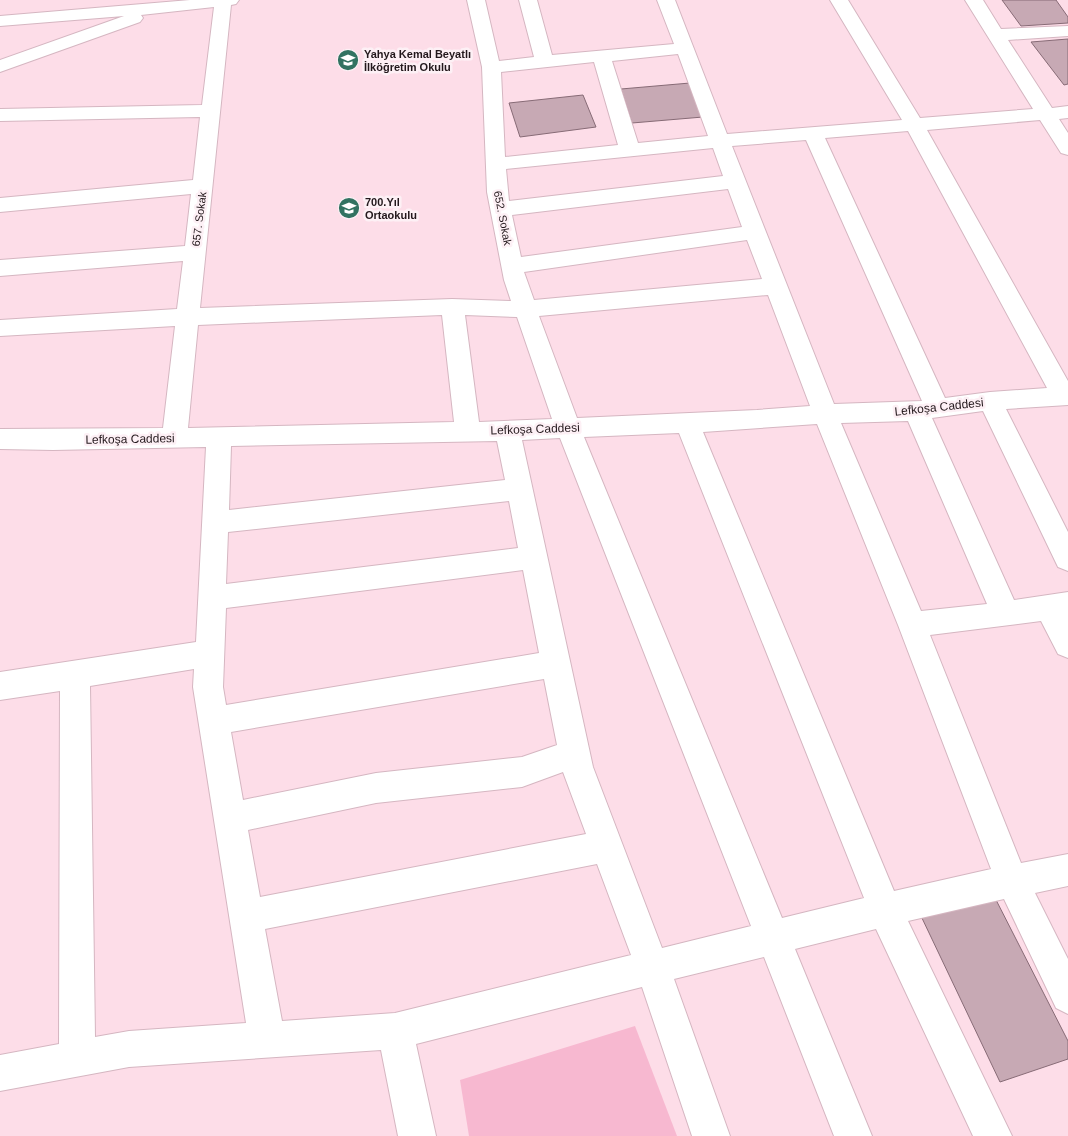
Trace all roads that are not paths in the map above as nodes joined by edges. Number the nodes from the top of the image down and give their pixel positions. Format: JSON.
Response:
{"nodes":[{"id":1,"x":226,"y":0,"type":"edge"},
{"id":2,"x":476,"y":0,"type":"edge"},
{"id":3,"x":528,"y":0,"type":"edge"},
{"id":4,"x":666,"y":0,"type":"edge"},
{"id":5,"x":839,"y":0,"type":"edge"},
{"id":6,"x":974,"y":0,"type":"edge"},
{"id":7,"x":161,"y":9,"type":"junction"},
{"id":8,"x":0,"y":21,"type":"edge"},
{"id":9,"x":1068,"y":31,"type":"edge"},
{"id":10,"x":997,"y":35,"type":"junction"},
{"id":11,"x":685,"y":48,"type":"junction"},
{"id":12,"x":601,"y":56,"type":"junction"},
{"id":13,"x":544,"y":61,"type":"junction"},
{"id":14,"x":0,"y":66,"type":"edge"},
{"id":15,"x":490,"y":66,"type":"junction"},
{"id":16,"x":211,"y":111,"type":"junction"},
{"id":17,"x":1068,"y":112,"type":"edge"},
{"id":18,"x":1045,"y":114,"type":"junction"},
{"id":19,"x":0,"y":115,"type":"edge"},
{"id":20,"x":915,"y":126,"type":"junction"},
{"id":21,"x":813,"y":134,"type":"junction"},
{"id":22,"x":721,"y":141,"type":"junction"},
{"id":23,"x":1068,"y":149,"type":"edge"},
{"id":24,"x":630,"y":150,"type":"junction"},
{"id":25,"x":496,"y":164,"type":"junction"},
{"id":26,"x":736,"y":181,"type":"junction"},
{"id":27,"x":203,"y":186,"type":"junction"},
{"id":28,"x":0,"y":205,"type":"edge"},
{"id":29,"x":501,"y":209,"type":"junction"},
{"id":30,"x":756,"y":232,"type":"junction"},
{"id":31,"x":195,"y":253,"type":"junction"},
{"id":32,"x":512,"y":266,"type":"junction"},
{"id":33,"x":0,"y":268,"type":"edge"},
{"id":34,"x":776,"y":286,"type":"junction"},
{"id":35,"x":452,"y":307,"type":"junction"},
{"id":36,"x":526,"y":309,"type":"junction"},
{"id":37,"x":188,"y":317,"type":"junction"},
{"id":38,"x":0,"y":328,"type":"edge"},
{"id":39,"x":1066,"y":396,"type":"edge"},
{"id":40,"x":990,"y":401,"type":"junction"},
{"id":41,"x":927,"y":410,"type":"junction"},
{"id":42,"x":825,"y":414,"type":"junction"},
{"id":43,"x":687,"y":423,"type":"junction"},
{"id":44,"x":568,"y":428,"type":"junction"},
{"id":45,"x":508,"y":431,"type":"junction"},
{"id":46,"x":468,"y":432,"type":"junction"},
{"id":47,"x":219,"y":437,"type":"junction"},
{"id":48,"x":174,"y":438,"type":"junction"},
{"id":49,"x":0,"y":439,"type":"edge"},
{"id":50,"x":519,"y":488,"type":"junction"},
{"id":51,"x":215,"y":522,"type":"junction"},
{"id":52,"x":534,"y":557,"type":"junction"},
{"id":53,"x":1068,"y":559,"type":"edge"},
{"id":54,"x":212,"y":598,"type":"junction"},
{"id":55,"x":1058,"y":605,"type":"edge"},
{"id":56,"x":1006,"y":614,"type":"junction"},
{"id":57,"x":912,"y":625,"type":"junction"},
{"id":58,"x":1068,"y":646,"type":"edge"},
{"id":59,"x":210,"y":653,"type":"junction"},
{"id":60,"x":555,"y":664,"type":"junction"},
{"id":61,"x":75,"y":675,"type":"junction"},
{"id":62,"x":0,"y":686,"type":"edge"},
{"id":63,"x":214,"y":721,"type":"junction"},
{"id":64,"x":574,"y":754,"type":"junction"},
{"id":65,"x":230,"y":818,"type":"junction"},
{"id":66,"x":607,"y":846,"type":"junction"},
{"id":67,"x":1068,"y":870,"type":"edge"},
{"id":68,"x":1012,"y":881,"type":"junction"},
{"id":69,"x":885,"y":910,"type":"junction"},
{"id":70,"x":246,"y":916,"type":"junction"},
{"id":71,"x":772,"y":939,"type":"junction"},
{"id":72,"x":654,"y":968,"type":"junction"},
{"id":73,"x":1068,"y":996,"type":"edge"},
{"id":74,"x":395,"y":1031,"type":"junction"},
{"id":75,"x":266,"y":1040,"type":"junction"},
{"id":76,"x":77,"y":1058,"type":"junction"},
{"id":77,"x":0,"y":1073,"type":"edge"},
{"id":78,"x":417,"y":1136,"type":"edge"},
{"id":79,"x":711,"y":1136,"type":"edge"},
{"id":80,"x":853,"y":1136,"type":"edge"},
{"id":81,"x":993,"y":1136,"type":"edge"}],
"edges":[{"from":1,"to":7,"type":"street"},
{"from":1,"to":16,"type":"street","name":"657. Sokak"},
{"from":2,"to":15,"type":"street","name":"652. Sokak"},
{"from":3,"to":13,"type":"street"},
{"from":4,"to":11,"type":"street"},
{"from":5,"to":20,"type":"street"},
{"from":6,"to":10,"type":"street"},
{"from":7,"to":8,"type":"street"},
{"from":7,"to":14,"type":"street"},
{"from":9,"to":10,"type":"street"},
{"from":10,"to":18,"type":"street"},
{"from":11,"to":12,"type":"street"},
{"from":11,"to":22,"type":"street"},
{"from":12,"to":13,"type":"street"},
{"from":12,"to":24,"type":"street"},
{"from":13,"to":15,"type":"street"},
{"from":15,"to":25,"type":"street","name":"652. Sokak"},
{"from":16,"to":19,"type":"street"},
{"from":16,"to":27,"type":"street","name":"657. Sokak"},
{"from":17,"to":18,"type":"street"},
{"from":18,"to":20,"type":"street"},
{"from":18,"to":23,"type":"street"},
{"from":20,"to":21,"type":"street"},
{"from":20,"to":39,"type":"street"},
{"from":21,"to":22,"type":"street"},
{"from":21,"to":41,"type":"street"},
{"from":22,"to":24,"type":"street"},
{"from":22,"to":26,"type":"street"},
{"from":24,"to":25,"type":"street"},
{"from":25,"to":29,"type":"street","name":"652. Sokak"},
{"from":26,"to":29,"type":"street"},
{"from":26,"to":30,"type":"street"},
{"from":27,"to":28,"type":"street"},
{"from":27,"to":31,"type":"street","name":"657. Sokak"},
{"from":29,"to":32,"type":"street","name":"652. Sokak"},
{"from":30,"to":32,"type":"street"},
{"from":30,"to":34,"type":"street"},
{"from":31,"to":33,"type":"street"},
{"from":31,"to":37,"type":"street","name":"657. Sokak"},
{"from":32,"to":36,"type":"street","name":"652. Sokak"},
{"from":34,"to":36,"type":"street"},
{"from":34,"to":42,"type":"street"},
{"from":35,"to":36,"type":"street"},
{"from":35,"to":37,"type":"street"},
{"from":35,"to":46,"type":"street"},
{"from":36,"to":44,"type":"street","name":"652. Sokak"},
{"from":37,"to":38,"type":"street"},
{"from":37,"to":48,"type":"street","name":"657. Sokak"},
{"from":39,"to":40,"type":"street","name":"Lefkoşa Caddesi"},
{"from":40,"to":41,"type":"street","name":"Lefkoşa Caddesi"},
{"from":40,"to":53,"type":"street"},
{"from":41,"to":42,"type":"street","name":"Lefkoşa Caddesi"},
{"from":41,"to":56,"type":"street"},
{"from":42,"to":43,"type":"street","name":"Lefkoşa Caddesi"},
{"from":42,"to":57,"type":"street"},
{"from":43,"to":44,"type":"street","name":"Lefkoşa Caddesi"},
{"from":43,"to":69,"type":"street"},
{"from":44,"to":45,"type":"street","name":"Lefkoşa Caddesi"},
{"from":44,"to":71,"type":"street","name":"652. Sokak"},
{"from":45,"to":46,"type":"street","name":"Lefkoşa Caddesi"},
{"from":45,"to":50,"type":"street"},
{"from":46,"to":47,"type":"street","name":"Lefkoşa Caddesi"},
{"from":47,"to":48,"type":"street","name":"Lefkoşa Caddesi"},
{"from":47,"to":51,"type":"street"},
{"from":48,"to":49,"type":"street","name":"Lefkoşa Caddesi"},
{"from":50,"to":51,"type":"street"},
{"from":50,"to":52,"type":"street"},
{"from":51,"to":54,"type":"street"},
{"from":52,"to":54,"type":"street"},
{"from":52,"to":60,"type":"street"},
{"from":54,"to":59,"type":"street"},
{"from":55,"to":56,"type":"street"},
{"from":55,"to":58,"type":"street"},
{"from":56,"to":57,"type":"street"},
{"from":57,"to":68,"type":"street"},
{"from":59,"to":61,"type":"street"},
{"from":59,"to":63,"type":"street"},
{"from":60,"to":63,"type":"street"},
{"from":60,"to":64,"type":"street"},
{"from":61,"to":62,"type":"street"},
{"from":61,"to":76,"type":"street"},
{"from":63,"to":65,"type":"street"},
{"from":64,"to":65,"type":"street"},
{"from":64,"to":66,"type":"street"},
{"from":65,"to":70,"type":"street"},
{"from":66,"to":70,"type":"street"},
{"from":66,"to":72,"type":"street"},
{"from":67,"to":68,"type":"street"},
{"from":68,"to":69,"type":"street"},
{"from":68,"to":73,"type":"street"},
{"from":69,"to":71,"type":"street"},
{"from":69,"to":81,"type":"street"},
{"from":70,"to":75,"type":"street"},
{"from":71,"to":72,"type":"street"},
{"from":71,"to":80,"type":"street","name":"652. Sokak"},
{"from":72,"to":74,"type":"street"},
{"from":72,"to":79,"type":"street"},
{"from":74,"to":75,"type":"street"},
{"from":74,"to":78,"type":"street"},
{"from":75,"to":76,"type":"street"},
{"from":76,"to":77,"type":"street"}]}
